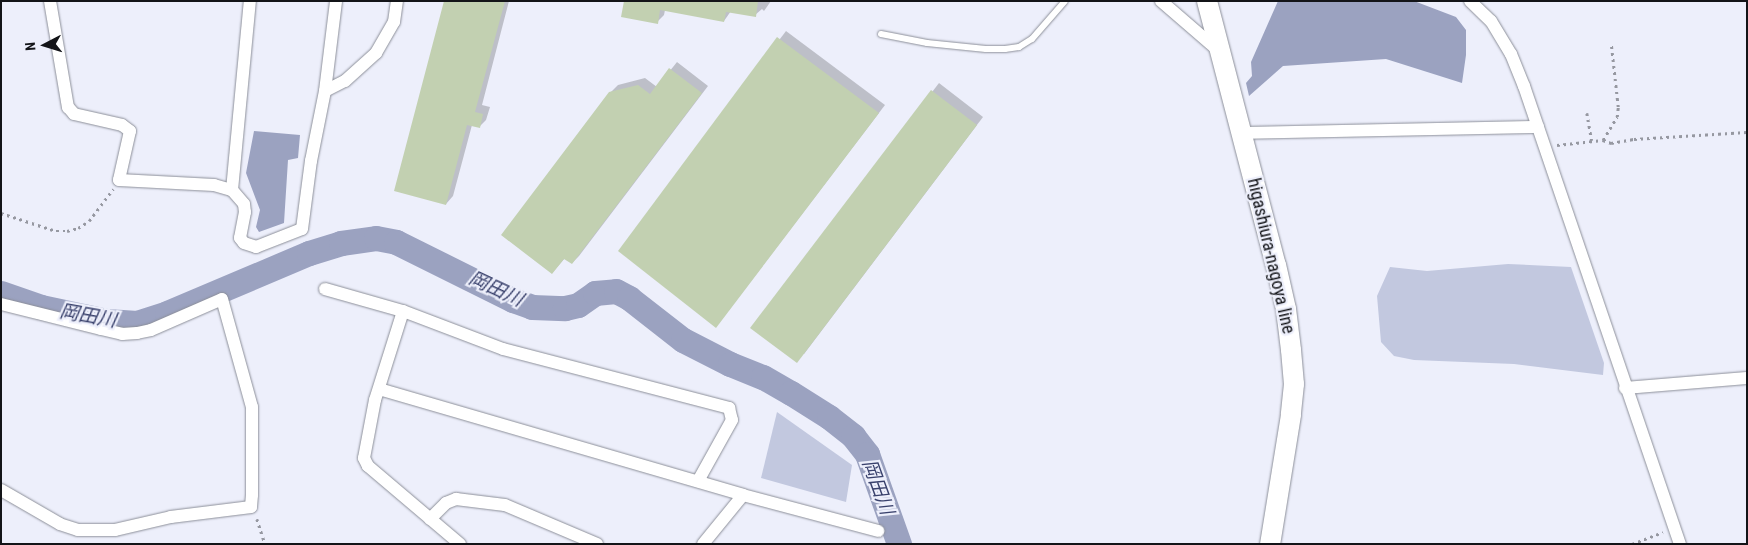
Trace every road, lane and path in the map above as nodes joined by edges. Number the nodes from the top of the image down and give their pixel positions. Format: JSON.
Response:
{"nodes":[{"id":1,"x":50,"y":1,"type":"edge"},
{"id":2,"x":250,"y":1,"type":"edge"},
{"id":3,"x":336,"y":1,"type":"edge"},
{"id":4,"x":397,"y":1,"type":"edge"},
{"id":5,"x":1065,"y":1,"type":"edge"},
{"id":6,"x":1161,"y":1,"type":"edge"},
{"id":7,"x":1207,"y":1,"type":"edge"},
{"id":8,"x":1470,"y":1,"type":"edge"},
{"id":9,"x":881,"y":34,"type":"dead end"},
{"id":10,"x":1611,"y":44,"type":"dead end"},
{"id":11,"x":1222,"y":54,"type":"junction"},
{"id":12,"x":325,"y":91,"type":"junction"},
{"id":13,"x":1587,"y":113,"type":"dead end"},
{"id":14,"x":1538,"y":127,"type":"junction"},
{"id":15,"x":1747,"y":132,"type":"edge"},
{"id":16,"x":1241,"y":133,"type":"junction"},
{"id":17,"x":1603,"y":140,"type":"junction"},
{"id":18,"x":1592,"y":142,"type":"junction"},
{"id":19,"x":1545,"y":146,"type":"junction"},
{"id":20,"x":119,"y":180,"type":"junction"},
{"id":21,"x":232,"y":190,"type":"junction"},
{"id":22,"x":1,"y":213,"type":"edge"},
{"id":23,"x":325,"y":289,"type":"dead end"},
{"id":24,"x":1,"y":304,"type":"edge"},
{"id":25,"x":403,"y":311,"type":"junction"},
{"id":26,"x":1747,"y":378,"type":"edge"},
{"id":27,"x":1625,"y":388,"type":"junction"},
{"id":28,"x":379,"y":389,"type":"junction"},
{"id":29,"x":698,"y":481,"type":"junction"},
{"id":30,"x":1,"y":490,"type":"edge"},
{"id":31,"x":743,"y":495,"type":"junction"},
{"id":32,"x":251,"y":507,"type":"junction"},
{"id":33,"x":430,"y":519,"type":"junction"},
{"id":34,"x":1673,"y":528,"type":"junction"},
{"id":35,"x":878,"y":531,"type":"dead end"},
{"id":36,"x":265,"y":544,"type":"edge"},
{"id":37,"x":460,"y":544,"type":"edge"},
{"id":38,"x":597,"y":544,"type":"edge"},
{"id":39,"x":703,"y":544,"type":"edge"},
{"id":40,"x":1270,"y":544,"type":"edge"},
{"id":41,"x":1632,"y":544,"type":"edge"},
{"id":42,"x":1680,"y":544,"type":"edge"}],
"edges":[{"from":1,"to":20,"type":"street"},
{"from":2,"to":21,"type":"street"},
{"from":3,"to":12,"type":"street"},
{"from":4,"to":12,"type":"street"},
{"from":5,"to":9,"type":"lane"},
{"from":6,"to":11,"type":"street"},
{"from":7,"to":11,"type":"main road","name":"higashiura-nagoya line"},
{"from":8,"to":14,"type":"street"},
{"from":10,"to":17,"type":"path"},
{"from":11,"to":16,"type":"main road","name":"higashiura-nagoya line"},
{"from":12,"to":21,"type":"street"},
{"from":13,"to":18,"type":"path"},
{"from":14,"to":16,"type":"street"},
{"from":14,"to":19,"type":"street"},
{"from":15,"to":17,"type":"path"},
{"from":16,"to":40,"type":"main road","name":"higashiura-nagoya line"},
{"from":17,"to":18,"type":"path"},
{"from":18,"to":19,"type":"path"},
{"from":19,"to":27,"type":"street"},
{"from":20,"to":21,"type":"street"},
{"from":20,"to":22,"type":"path"},
{"from":23,"to":25,"type":"street"},
{"from":24,"to":32,"type":"street"},
{"from":25,"to":28,"type":"street"},
{"from":25,"to":29,"type":"street"},
{"from":26,"to":27,"type":"street"},
{"from":27,"to":34,"type":"street"},
{"from":28,"to":29,"type":"street"},
{"from":28,"to":33,"type":"street"},
{"from":29,"to":31,"type":"street"},
{"from":30,"to":32,"type":"street"},
{"from":31,"to":35,"type":"street"},
{"from":31,"to":39,"type":"street"},
{"from":32,"to":36,"type":"path"},
{"from":33,"to":37,"type":"street"},
{"from":33,"to":38,"type":"street"},
{"from":34,"to":41,"type":"path"},
{"from":34,"to":42,"type":"street"}]}
